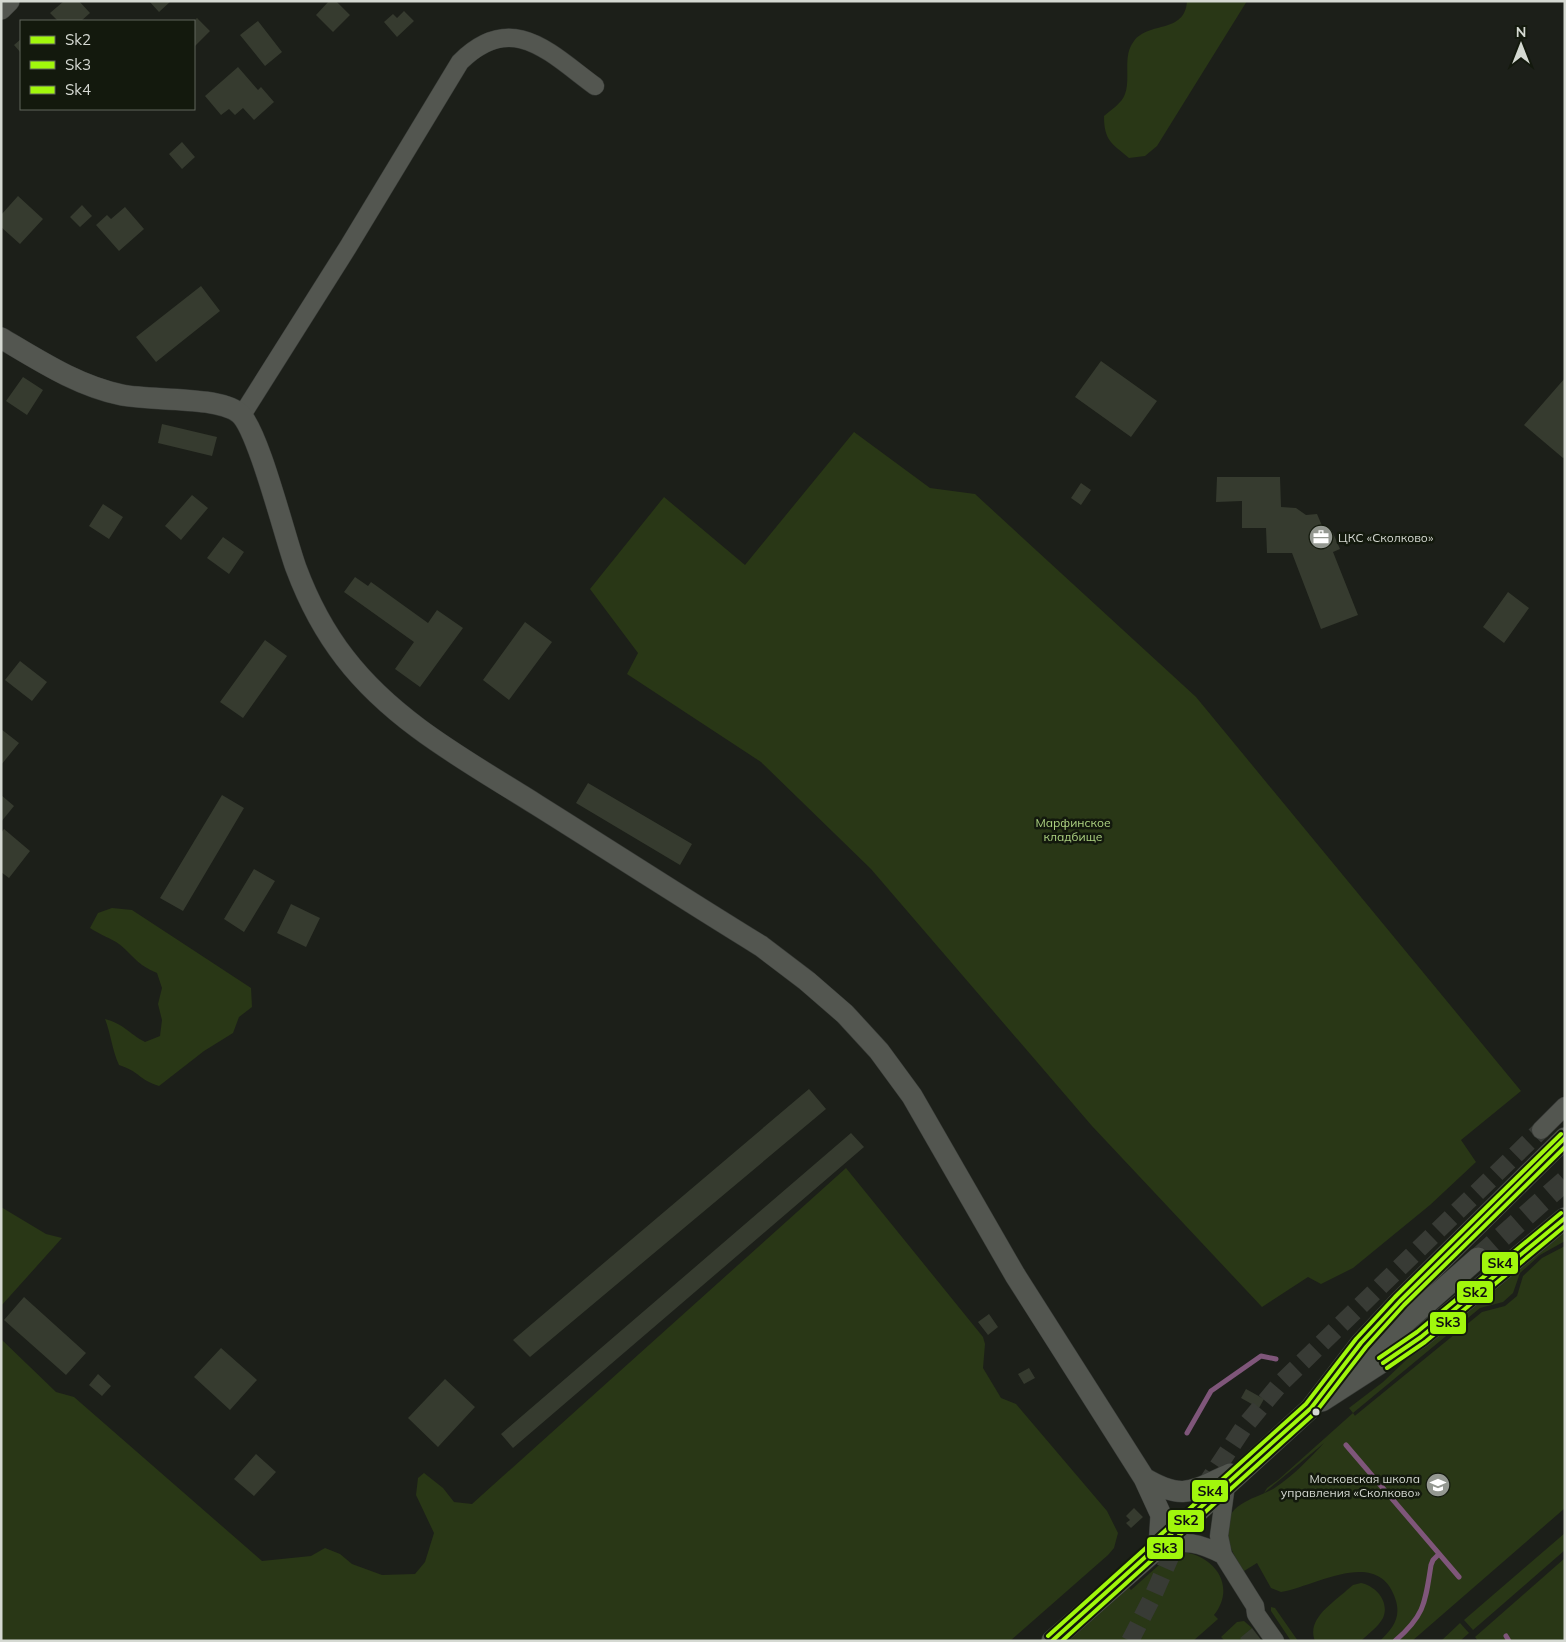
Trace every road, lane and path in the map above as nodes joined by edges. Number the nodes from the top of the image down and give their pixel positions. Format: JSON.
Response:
{"nodes":[{"id":1,"x":10,"y":1,"type":"edge"},
{"id":2,"x":1,"y":9,"type":"edge"},
{"id":3,"x":595,"y":86,"type":"dead end"},
{"id":4,"x":1,"y":338,"type":"edge"},
{"id":5,"x":242,"y":415,"type":"junction"},
{"id":6,"x":1565,"y":1106,"type":"edge"},
{"id":7,"x":1540,"y":1130,"type":"tunnel mouth"},
{"id":8,"x":1565,"y":1138,"type":"edge"},
{"id":9,"x":1565,"y":1218,"type":"edge"},
{"id":10,"x":1478,"y":1258,"type":"tunnel mouth"},
{"id":11,"x":1311,"y":1408,"type":"junction"},
{"id":12,"x":1246,"y":1467,"type":"junction"},
{"id":13,"x":1144,"y":1478,"type":"junction"},
{"id":14,"x":1226,"y":1485,"type":"junction"},
{"id":15,"x":1159,"y":1547,"type":"junction"},
{"id":16,"x":1223,"y":1555,"type":"junction"},
{"id":17,"x":1255,"y":1606,"type":"junction"},
{"id":18,"x":1052,"y":1641,"type":"edge"},
{"id":19,"x":1275,"y":1641,"type":"edge"},
{"id":20,"x":1280,"y":1641,"type":"edge"}],
"edges":[{"from":1,"to":2,"type":"street"},
{"from":3,"to":5,"type":"street"},
{"from":4,"to":5,"type":"street"},
{"from":5,"to":13,"type":"street"},
{"from":6,"to":7,"type":"street"},
{"from":8,"to":11,"type":"street"},
{"from":9,"to":11,"type":"street"},
{"from":10,"to":11,"type":"street"},
{"from":11,"to":12,"type":"street"},
{"from":12,"to":13,"type":"street"},
{"from":12,"to":14,"type":"street"},
{"from":13,"to":15,"type":"street"},
{"from":14,"to":15,"type":"street"},
{"from":14,"to":16,"type":"street"},
{"from":15,"to":16,"type":"street"},
{"from":15,"to":18,"type":"street"},
{"from":16,"to":17,"type":"street"},
{"from":17,"to":19,"type":"street"},
{"from":17,"to":20,"type":"street"}]}
